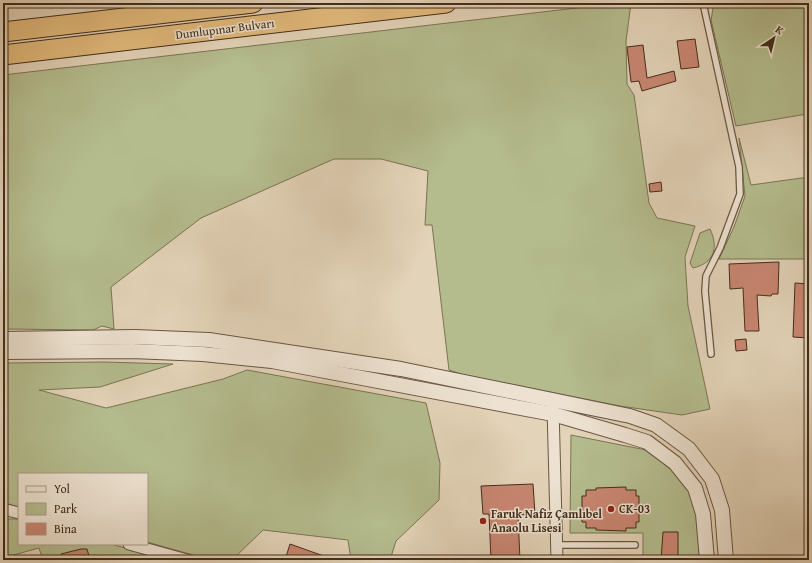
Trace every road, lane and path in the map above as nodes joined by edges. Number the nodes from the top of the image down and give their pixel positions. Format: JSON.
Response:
{"nodes":[{"id":1,"x":253,"y":3,"type":"edge"},
{"id":2,"x":446,"y":3,"type":"edge"},
{"id":3,"x":703,"y":3,"type":"edge"},
{"id":4,"x":3,"y":32,"type":"edge"},
{"id":5,"x":3,"y":55,"type":"edge"},
{"id":6,"x":3,"y":339,"type":"edge"},
{"id":7,"x":3,"y":352,"type":"edge"},
{"id":8,"x":711,"y":354,"type":"dead end"},
{"id":9,"x":553,"y":407,"type":"junction"},
{"id":10,"x":3,"y":509,"type":"edge"},
{"id":11,"x":18,"y":513,"type":"edge"},
{"id":12,"x":133,"y":545,"type":"edge"},
{"id":13,"x":557,"y":545,"type":"junction"},
{"id":14,"x":635,"y":545,"type":"dead end"},
{"id":15,"x":187,"y":560,"type":"edge"},
{"id":16,"x":557,"y":560,"type":"edge"},
{"id":17,"x":707,"y":560,"type":"edge"},
{"id":18,"x":726,"y":560,"type":"edge"}],
"edges":[{"from":1,"to":4,"type":"highway","name":"Dumlupınar Bulvarı"},
{"from":2,"to":5,"type":"highway","name":"Dumlupınar Bulvarı"},
{"from":3,"to":8,"type":"lane"},
{"from":6,"to":9,"type":"street"},
{"from":7,"to":9,"type":"street"},
{"from":9,"to":13,"type":"street"},
{"from":9,"to":17,"type":"street"},
{"from":9,"to":18,"type":"street"},
{"from":10,"to":11,"type":"street"},
{"from":12,"to":15,"type":"street"},
{"from":13,"to":14,"type":"lane"},
{"from":13,"to":16,"type":"street"}]}
